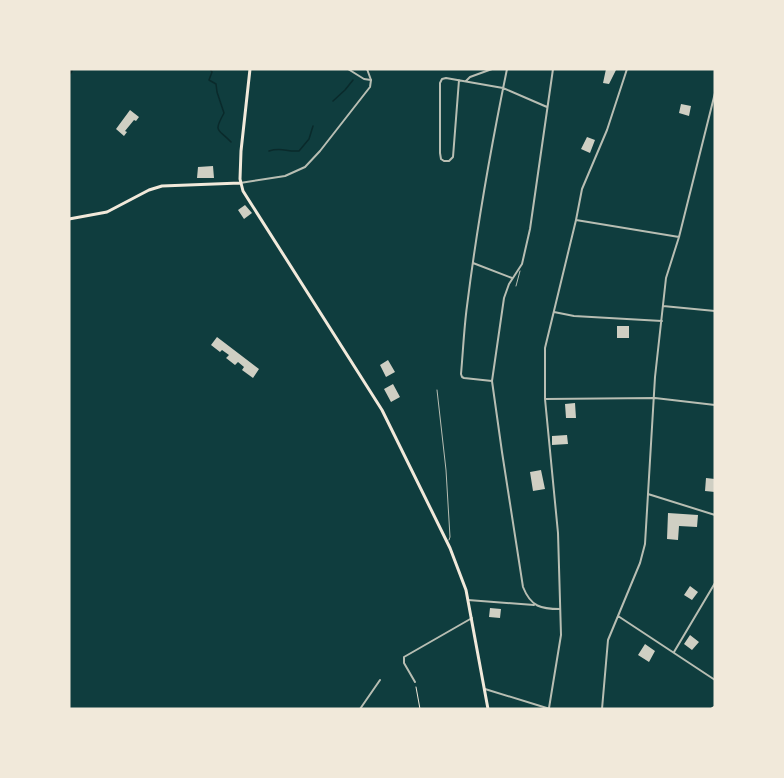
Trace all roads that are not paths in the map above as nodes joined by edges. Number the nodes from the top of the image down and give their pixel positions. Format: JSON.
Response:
{"nodes":[{"id":1,"x":250,"y":69,"type":"edge"},
{"id":2,"x":348,"y":69,"type":"edge"},
{"id":3,"x":367,"y":69,"type":"edge"},
{"id":4,"x":492,"y":69,"type":"edge"},
{"id":5,"x":507,"y":69,"type":"edge"},
{"id":6,"x":553,"y":69,"type":"edge"},
{"id":7,"x":627,"y":69,"type":"edge"},
{"id":8,"x":371,"y":80,"type":"junction"},
{"id":9,"x":459,"y":80,"type":"junction"},
{"id":10,"x":466,"y":81,"type":"junction"},
{"id":11,"x":503,"y":88,"type":"junction"},
{"id":12,"x":715,"y":93,"type":"edge"},
{"id":13,"x":714,"y":97,"type":"edge"},
{"id":14,"x":547,"y":107,"type":"junction"},
{"id":15,"x":240,"y":183,"type":"junction"},
{"id":16,"x":69,"y":219,"type":"edge"},
{"id":17,"x":576,"y":220,"type":"junction"},
{"id":18,"x":679,"y":237,"type":"junction"},
{"id":19,"x":472,"y":262,"type":"junction"},
{"id":20,"x":520,"y":269,"type":"junction"},
{"id":21,"x":512,"y":278,"type":"junction"},
{"id":22,"x":516,"y":286,"type":"dead end"},
{"id":23,"x":663,"y":306,"type":"junction"},
{"id":24,"x":715,"y":311,"type":"edge"},
{"id":25,"x":553,"y":312,"type":"junction"},
{"id":26,"x":662,"y":321,"type":"junction"},
{"id":27,"x":492,"y":381,"type":"junction"},
{"id":28,"x":437,"y":390,"type":"dead end"},
{"id":29,"x":655,"y":398,"type":"junction"},
{"id":30,"x":545,"y":399,"type":"junction"},
{"id":31,"x":715,"y":405,"type":"edge"},
{"id":32,"x":648,"y":494,"type":"junction"},
{"id":33,"x":715,"y":515,"type":"edge"},
{"id":34,"x":448,"y":543,"type":"junction"},
{"id":35,"x":715,"y":583,"type":"edge"},
{"id":36,"x":468,"y":600,"type":"junction"},
{"id":37,"x":535,"y":605,"type":"junction"},
{"id":38,"x":560,"y":609,"type":"junction"},
{"id":39,"x":618,"y":616,"type":"junction"},
{"id":40,"x":472,"y":618,"type":"junction"},
{"id":41,"x":674,"y":652,"type":"junction"},
{"id":42,"x":380,"y":680,"type":"dead end"},
{"id":43,"x":715,"y":680,"type":"edge"},
{"id":44,"x":415,"y":682,"type":"road end"},
{"id":45,"x":485,"y":689,"type":"junction"},
{"id":46,"x":360,"y":709,"type":"edge"},
{"id":47,"x":488,"y":709,"type":"edge"},
{"id":48,"x":550,"y":709,"type":"edge"},
{"id":49,"x":602,"y":709,"type":"edge"}],
"edges":[{"from":1,"to":15,"type":"main road"},
{"from":2,"to":8,"type":"street"},
{"from":3,"to":8,"type":"street"},
{"from":4,"to":10,"type":"street"},
{"from":5,"to":11,"type":"street"},
{"from":6,"to":14,"type":"street"},
{"from":7,"to":17,"type":"street"},
{"from":8,"to":15,"type":"street"},
{"from":9,"to":9,"type":"street"},
{"from":9,"to":10,"type":"street"},
{"from":10,"to":11,"type":"street"},
{"from":11,"to":14,"type":"street"},
{"from":11,"to":19,"type":"street"},
{"from":12,"to":13,"type":"street"},
{"from":13,"to":18,"type":"street"},
{"from":14,"to":20,"type":"street"},
{"from":15,"to":16,"type":"main road"},
{"from":15,"to":34,"type":"main road"},
{"from":17,"to":18,"type":"street"},
{"from":17,"to":25,"type":"street"},
{"from":18,"to":23,"type":"street"},
{"from":19,"to":21,"type":"street"},
{"from":19,"to":27,"type":"street"},
{"from":20,"to":21,"type":"street"},
{"from":20,"to":22,"type":"lane"},
{"from":21,"to":27,"type":"street"},
{"from":23,"to":24,"type":"street"},
{"from":23,"to":26,"type":"street"},
{"from":25,"to":26,"type":"street"},
{"from":25,"to":30,"type":"street"},
{"from":26,"to":29,"type":"street"},
{"from":27,"to":37,"type":"street"},
{"from":28,"to":34,"type":"lane"},
{"from":29,"to":30,"type":"street"},
{"from":29,"to":31,"type":"street"},
{"from":29,"to":32,"type":"street"},
{"from":30,"to":38,"type":"street"},
{"from":32,"to":33,"type":"street"},
{"from":32,"to":39,"type":"street"},
{"from":34,"to":36,"type":"main road"},
{"from":35,"to":41,"type":"street"},
{"from":36,"to":37,"type":"street"},
{"from":36,"to":40,"type":"main road"},
{"from":37,"to":38,"type":"street"},
{"from":38,"to":48,"type":"street"},
{"from":39,"to":41,"type":"street"},
{"from":39,"to":49,"type":"street"},
{"from":40,"to":44,"type":"street"},
{"from":40,"to":45,"type":"main road"},
{"from":41,"to":43,"type":"street"},
{"from":42,"to":46,"type":"street"},
{"from":45,"to":47,"type":"main road"},
{"from":45,"to":48,"type":"street"}]}
